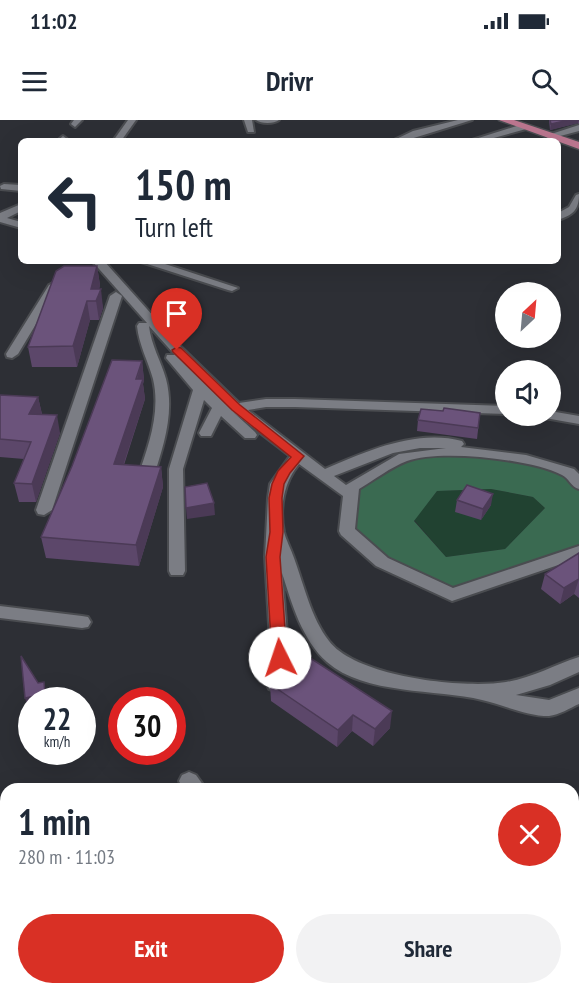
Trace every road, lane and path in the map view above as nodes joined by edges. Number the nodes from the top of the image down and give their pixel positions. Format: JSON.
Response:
{"nodes":[{"id":1,"x":132,"y":120,"type":"edge"},
{"id":2,"x":260,"y":120,"type":"edge"},
{"id":3,"x":274,"y":120,"type":"edge"},
{"id":4,"x":468,"y":120,"type":"edge"},
{"id":5,"x":504,"y":120,"type":"edge"},
{"id":6,"x":523,"y":127,"type":"junction"},
{"id":7,"x":579,"y":128,"type":"edge"},
{"id":8,"x":119,"y":138,"type":"edge"},
{"id":9,"x":404,"y":138,"type":"edge"},
{"id":10,"x":484,"y":138,"type":"edge"},
{"id":11,"x":552,"y":138,"type":"edge"},
{"id":12,"x":561,"y":141,"type":"edge"},
{"id":13,"x":579,"y":146,"type":"edge"},
{"id":14,"x":18,"y":189,"type":"edge"},
{"id":15,"x":2,"y":194,"type":"edge"},
{"id":16,"x":579,"y":197,"type":"edge"},
{"id":17,"x":18,"y":208,"type":"edge"},
{"id":18,"x":561,"y":215,"type":"edge"},
{"id":19,"x":1,"y":216,"type":"edge"},
{"id":20,"x":18,"y":224,"type":"edge"},
{"id":21,"x":0,"y":228,"type":"edge"},
{"id":22,"x":18,"y":233,"type":"edge"},
{"id":23,"x":88,"y":264,"type":"edge"},
{"id":24,"x":101,"y":264,"type":"edge"},
{"id":25,"x":154,"y":264,"type":"edge"},
{"id":26,"x":70,"y":276,"type":"edge"},
{"id":27,"x":232,"y":288,"type":"dead end"},
{"id":28,"x":116,"y":296,"type":"junction"},
{"id":29,"x":143,"y":326,"type":"junction"},
{"id":30,"x":12,"y":354,"type":"dead end"},
{"id":31,"x":200,"y":390,"type":"junction"},
{"id":32,"x":219,"y":407,"type":"junction"},
{"id":33,"x":236,"y":408,"type":"junction"},
{"id":34,"x":495,"y":410,"type":"edge"},
{"id":35,"x":561,"y":417,"type":"edge"},
{"id":36,"x":579,"y":420,"type":"edge"},
{"id":37,"x":206,"y":434,"type":"dead end"},
{"id":38,"x":250,"y":435,"type":"dead end"},
{"id":39,"x":298,"y":456,"type":"junction"},
{"id":40,"x":579,"y":465,"type":"edge"},
{"id":41,"x":323,"y":475,"type":"junction"},
{"id":42,"x":145,"y":479,"type":"edge"},
{"id":43,"x":579,"y":484,"type":"edge"},
{"id":44,"x":346,"y":492,"type":"dead end"},
{"id":45,"x":44,"y":510,"type":"dead end"},
{"id":46,"x":276,"y":532,"type":"junction"},
{"id":47,"x":579,"y":552,"type":"edge"},
{"id":48,"x":177,"y":571,"type":"dead end"},
{"id":49,"x":0,"y":612,"type":"edge"},
{"id":50,"x":82,"y":622,"type":"dead end"},
{"id":51,"x":579,"y":664,"type":"edge"},
{"id":52,"x":276,"y":684,"type":"edge"},
{"id":53,"x":480,"y":692,"type":"junction"},
{"id":54,"x":579,"y":696,"type":"edge"}],
"edges":[{"from":1,"to":8,"type":"street"},
{"from":2,"to":3,"type":"street"},
{"from":4,"to":9,"type":"street"},
{"from":5,"to":6,"type":"main road"},
{"from":6,"to":10,"type":"street"},
{"from":6,"to":11,"type":"main road"},
{"from":7,"to":11,"type":"street"},
{"from":12,"to":13,"type":"main road"},
{"from":14,"to":15,"type":"street"},
{"from":16,"to":18,"type":"street"},
{"from":17,"to":19,"type":"street"},
{"from":19,"to":20,"type":"street"},
{"from":21,"to":22,"type":"street"},
{"from":23,"to":28,"type":"street"},
{"from":24,"to":33,"type":"street"},
{"from":25,"to":27,"type":"street"},
{"from":26,"to":30,"type":"street"},
{"from":28,"to":29,"type":"street"},
{"from":28,"to":45,"type":"street"},
{"from":29,"to":31,"type":"street"},
{"from":29,"to":42,"type":"street"},
{"from":31,"to":32,"type":"street"},
{"from":31,"to":48,"type":"street"},
{"from":32,"to":37,"type":"street"},
{"from":32,"to":38,"type":"street"},
{"from":33,"to":34,"type":"street"},
{"from":33,"to":39,"type":"street"},
{"from":35,"to":36,"type":"street"},
{"from":39,"to":41,"type":"street"},
{"from":39,"to":46,"type":"street"},
{"from":40,"to":41,"type":"street"},
{"from":41,"to":44,"type":"street"},
{"from":43,"to":47,"type":"street"},
{"from":46,"to":52,"type":"street"},
{"from":46,"to":53,"type":"street"},
{"from":49,"to":50,"type":"street"},
{"from":51,"to":53,"type":"street"},
{"from":53,"to":54,"type":"street"}]}
